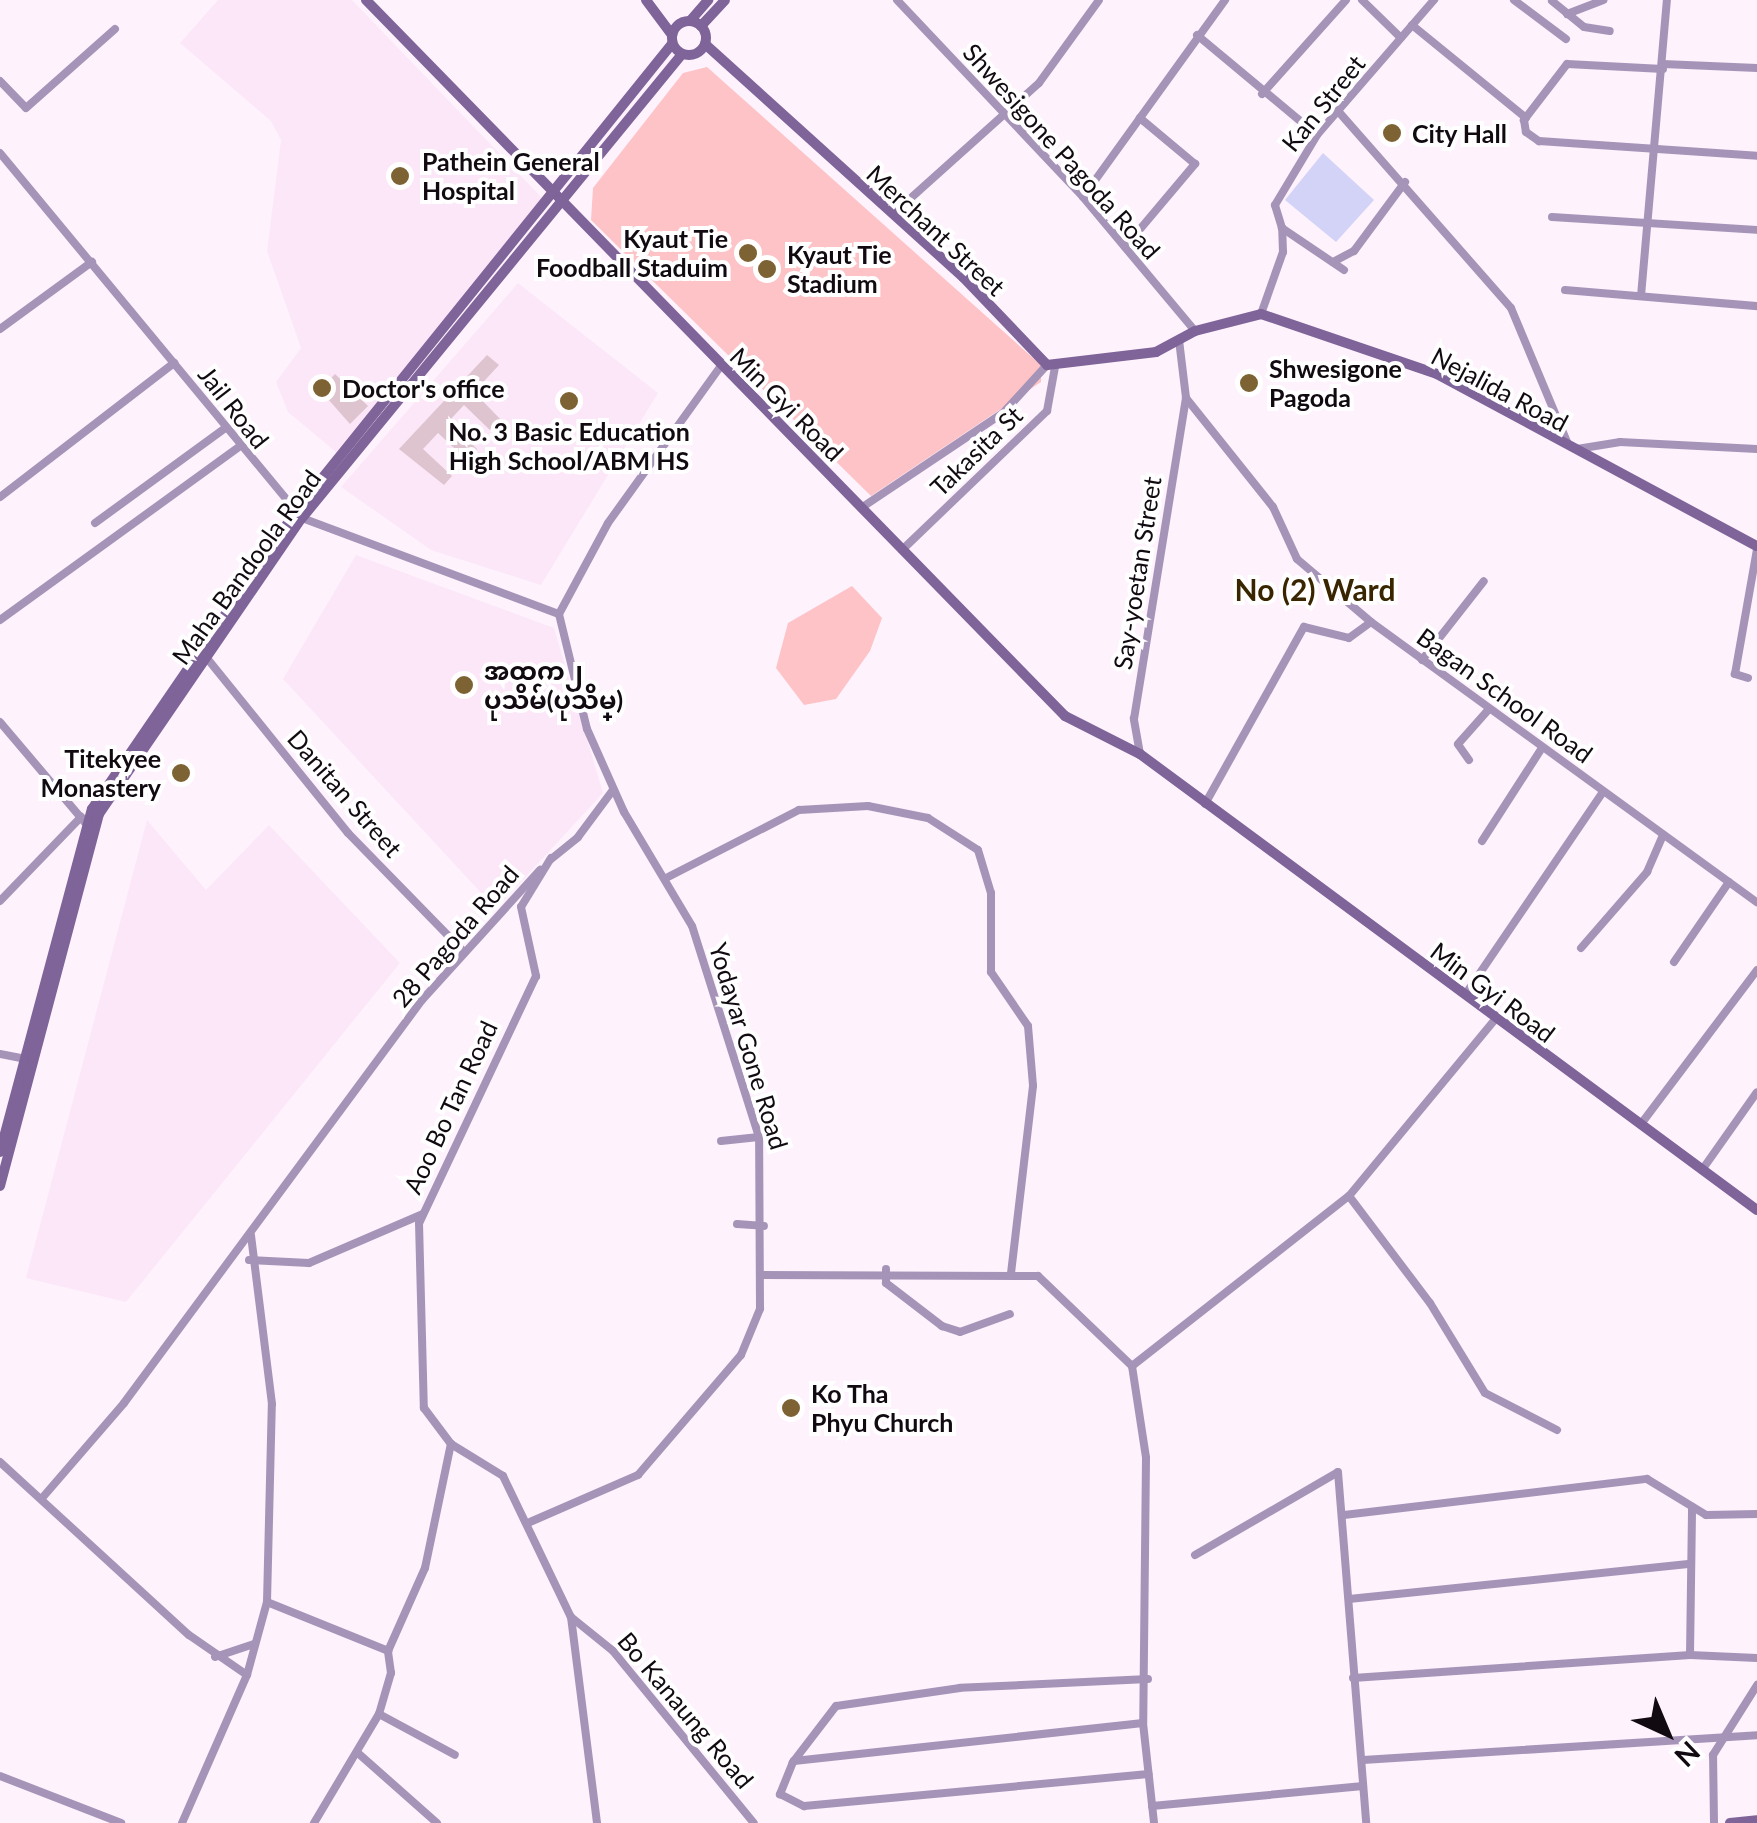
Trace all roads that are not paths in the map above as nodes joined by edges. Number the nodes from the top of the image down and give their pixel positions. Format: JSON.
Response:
{"nodes":[{"id":1,"x":366,"y":0,"type":"edge"},
{"id":2,"x":646,"y":0,"type":"edge"},
{"id":3,"x":708,"y":0,"type":"edge"},
{"id":4,"x":725,"y":0,"type":"edge"},
{"id":5,"x":897,"y":0,"type":"edge"},
{"id":6,"x":1099,"y":0,"type":"edge"},
{"id":7,"x":1225,"y":0,"type":"edge"},
{"id":8,"x":1346,"y":0,"type":"edge"},
{"id":9,"x":1362,"y":0,"type":"edge"},
{"id":10,"x":1434,"y":0,"type":"edge"},
{"id":11,"x":1514,"y":0,"type":"edge"},
{"id":12,"x":1603,"y":0,"type":"edge"},
{"id":13,"x":1667,"y":0,"type":"edge"},
{"id":14,"x":1552,"y":1,"type":"edge"},
{"id":15,"x":1567,"y":14,"type":"junction"},
{"id":16,"x":1540,"y":20,"type":"junction"},
{"id":17,"x":1412,"y":26,"type":"junction"},
{"id":18,"x":115,"y":29,"type":"dead end"},
{"id":19,"x":683,"y":30,"type":"junction"},
{"id":20,"x":1610,"y":31,"type":"dead end"},
{"id":21,"x":1197,"y":35,"type":"junction"},
{"id":22,"x":1401,"y":38,"type":"junction"},
{"id":23,"x":1566,"y":39,"type":"dead end"},
{"id":24,"x":705,"y":44,"type":"junction"},
{"id":25,"x":682,"y":54,"type":"junction"},
{"id":26,"x":696,"y":54,"type":"junction"},
{"id":27,"x":710,"y":56,"type":"junction"},
{"id":28,"x":1663,"y":67,"type":"junction"},
{"id":29,"x":1757,"y":68,"type":"edge"},
{"id":30,"x":0,"y":81,"type":"edge"},
{"id":31,"x":1262,"y":94,"type":"junction"},
{"id":32,"x":1338,"y":110,"type":"junction"},
{"id":33,"x":1006,"y":115,"type":"junction"},
{"id":34,"x":1140,"y":118,"type":"junction"},
{"id":35,"x":1526,"y":118,"type":"junction"},
{"id":36,"x":1317,"y":135,"type":"junction"},
{"id":37,"x":1657,"y":148,"type":"junction"},
{"id":38,"x":0,"y":153,"type":"edge"},
{"id":39,"x":1757,"y":156,"type":"edge"},
{"id":40,"x":1405,"y":182,"type":"junction"},
{"id":41,"x":1084,"y":197,"type":"junction"},
{"id":42,"x":555,"y":199,"type":"junction"},
{"id":43,"x":893,"y":214,"type":"junction"},
{"id":44,"x":1552,"y":217,"type":"dead end"},
{"id":45,"x":1650,"y":223,"type":"junction"},
{"id":46,"x":1282,"y":228,"type":"junction"},
{"id":47,"x":1757,"y":230,"type":"edge"},
{"id":48,"x":1124,"y":247,"type":"junction"},
{"id":49,"x":92,"y":262,"type":"junction"},
{"id":50,"x":1333,"y":262,"type":"junction"},
{"id":51,"x":1344,"y":270,"type":"dead end"},
{"id":52,"x":1565,"y":290,"type":"dead end"},
{"id":53,"x":1641,"y":296,"type":"junction"},
{"id":54,"x":1757,"y":306,"type":"edge"},
{"id":55,"x":1261,"y":314,"type":"junction"},
{"id":56,"x":0,"y":329,"type":"edge"},
{"id":57,"x":1194,"y":331,"type":"junction"},
{"id":58,"x":1179,"y":340,"type":"junction"},
{"id":59,"x":174,"y":363,"type":"junction"},
{"id":60,"x":720,"y":366,"type":"junction"},
{"id":61,"x":1051,"y":366,"type":"junction"},
{"id":62,"x":1186,"y":398,"type":"junction"},
{"id":63,"x":224,"y":429,"type":"junction"},
{"id":64,"x":238,"y":448,"type":"junction"},
{"id":65,"x":1571,"y":448,"type":"junction"},
{"id":66,"x":1757,"y":449,"type":"edge"},
{"id":67,"x":0,"y":497,"type":"edge"},
{"id":68,"x":861,"y":508,"type":"junction"},
{"id":69,"x":299,"y":515,"type":"junction"},
{"id":70,"x":95,"y":523,"type":"dead end"},
{"id":71,"x":1757,"y":548,"type":"edge"},
{"id":72,"x":900,"y":552,"type":"junction"},
{"id":73,"x":1484,"y":581,"type":"dead end"},
{"id":74,"x":560,"y":614,"type":"junction"},
{"id":75,"x":0,"y":620,"type":"edge"},
{"id":76,"x":1372,"y":622,"type":"junction"},
{"id":77,"x":204,"y":656,"type":"junction"},
{"id":78,"x":1422,"y":660,"type":"junction"},
{"id":79,"x":1748,"y":678,"type":"dead end"},
{"id":80,"x":1489,"y":709,"type":"junction"},
{"id":81,"x":0,"y":722,"type":"edge"},
{"id":82,"x":1542,"y":748,"type":"junction"},
{"id":83,"x":1140,"y":754,"type":"junction"},
{"id":84,"x":1469,"y":760,"type":"dead end"},
{"id":85,"x":613,"y":790,"type":"junction"},
{"id":86,"x":1603,"y":792,"type":"junction"},
{"id":87,"x":1205,"y":804,"type":"junction"},
{"id":88,"x":86,"y":823,"type":"junction"},
{"id":89,"x":1663,"y":835,"type":"junction"},
{"id":90,"x":1482,"y":841,"type":"dead end"},
{"id":91,"x":551,"y":858,"type":"junction"},
{"id":92,"x":668,"y":877,"type":"junction"},
{"id":93,"x":1729,"y":882,"type":"junction"},
{"id":94,"x":0,"y":901,"type":"edge"},
{"id":95,"x":1757,"y":902,"type":"edge"},
{"id":96,"x":1581,"y":948,"type":"dead end"},
{"id":97,"x":463,"y":950,"type":"junction"},
{"id":98,"x":1674,"y":962,"type":"dead end"},
{"id":99,"x":1757,"y":970,"type":"edge"},
{"id":100,"x":1464,"y":995,"type":"junction"},
{"id":101,"x":1496,"y":1018,"type":"junction"},
{"id":102,"x":0,"y":1054,"type":"edge"},
{"id":103,"x":30,"y":1060,"type":"junction"},
{"id":104,"x":1757,"y":1092,"type":"edge"},
{"id":105,"x":1641,"y":1124,"type":"junction"},
{"id":106,"x":759,"y":1137,"type":"junction"},
{"id":107,"x":720,"y":1141,"type":"dead end"},
{"id":108,"x":0,"y":1152,"type":"edge"},
{"id":109,"x":1702,"y":1170,"type":"junction"},
{"id":110,"x":0,"y":1186,"type":"edge"},
{"id":111,"x":1349,"y":1196,"type":"junction"},
{"id":112,"x":1757,"y":1210,"type":"edge"},
{"id":113,"x":422,"y":1214,"type":"junction"},
{"id":114,"x":737,"y":1224,"type":"dead end"},
{"id":115,"x":764,"y":1226,"type":"junction"},
{"id":116,"x":251,"y":1235,"type":"junction"},
{"id":117,"x":249,"y":1260,"type":"junction"},
{"id":118,"x":886,"y":1270,"type":"junction"},
{"id":119,"x":1011,"y":1273,"type":"junction"},
{"id":120,"x":763,"y":1274,"type":"junction"},
{"id":121,"x":1010,"y":1314,"type":"dead end"},
{"id":122,"x":1132,"y":1366,"type":"junction"},
{"id":123,"x":1557,"y":1430,"type":"dead end"},
{"id":124,"x":452,"y":1444,"type":"junction"},
{"id":125,"x":0,"y":1462,"type":"edge"},
{"id":126,"x":43,"y":1497,"type":"junction"},
{"id":127,"x":1692,"y":1506,"type":"junction"},
{"id":128,"x":1757,"y":1514,"type":"edge"},
{"id":129,"x":1344,"y":1515,"type":"junction"},
{"id":130,"x":530,"y":1522,"type":"junction"},
{"id":131,"x":1196,"y":1555,"type":"dead end"},
{"id":132,"x":1688,"y":1564,"type":"junction"},
{"id":133,"x":1350,"y":1598,"type":"junction"},
{"id":134,"x":267,"y":1602,"type":"junction"},
{"id":135,"x":571,"y":1617,"type":"junction"},
{"id":136,"x":254,"y":1644,"type":"junction"},
{"id":137,"x":388,"y":1652,"type":"junction"},
{"id":138,"x":1690,"y":1655,"type":"junction"},
{"id":139,"x":215,"y":1657,"type":"junction"},
{"id":140,"x":1757,"y":1658,"type":"edge"},
{"id":141,"x":246,"y":1675,"type":"junction"},
{"id":142,"x":1354,"y":1678,"type":"junction"},
{"id":143,"x":1148,"y":1679,"type":"junction"},
{"id":144,"x":1757,"y":1685,"type":"edge"},
{"id":145,"x":379,"y":1714,"type":"junction"},
{"id":146,"x":1143,"y":1723,"type":"junction"},
{"id":147,"x":1757,"y":1735,"type":"edge"},
{"id":148,"x":1723,"y":1737,"type":"junction"},
{"id":149,"x":358,"y":1754,"type":"junction"},
{"id":150,"x":455,"y":1755,"type":"dead end"},
{"id":151,"x":1362,"y":1760,"type":"junction"},
{"id":152,"x":793,"y":1762,"type":"junction"},
{"id":153,"x":1149,"y":1774,"type":"junction"},
{"id":154,"x":0,"y":1776,"type":"edge"},
{"id":155,"x":1363,"y":1786,"type":"junction"},
{"id":156,"x":1152,"y":1806,"type":"junction"},
{"id":157,"x":1757,"y":1820,"type":"edge"},
{"id":158,"x":432,"y":1822,"type":"edge"},
{"id":159,"x":121,"y":1823,"type":"edge"},
{"id":160,"x":182,"y":1823,"type":"edge"},
{"id":161,"x":314,"y":1823,"type":"edge"},
{"id":162,"x":597,"y":1823,"type":"edge"},
{"id":163,"x":754,"y":1823,"type":"edge"},
{"id":164,"x":1154,"y":1823,"type":"edge"},
{"id":165,"x":1366,"y":1823,"type":"edge"},
{"id":166,"x":1714,"y":1823,"type":"edge"},
{"id":167,"x":1730,"y":1823,"type":"edge"}],
"edges":[{"from":1,"to":42,"type":"main road","name":"Min Gyi Road"},
{"from":2,"to":19,"type":"main road"},
{"from":3,"to":19,"type":"main road"},
{"from":4,"to":19,"type":"main road"},
{"from":5,"to":33,"type":"street","name":"Shwesigone Pagoda Road"},
{"from":6,"to":33,"type":"street"},
{"from":7,"to":21,"type":"street"},
{"from":8,"to":31,"type":"street"},
{"from":9,"to":22,"type":"street"},
{"from":10,"to":17,"type":"street","name":"Kan Street"},
{"from":11,"to":16,"type":"street"},
{"from":12,"to":15,"type":"street"},
{"from":13,"to":28,"type":"street"},
{"from":14,"to":15,"type":"street"},
{"from":14,"to":16,"type":"street"},
{"from":15,"to":20,"type":"street"},
{"from":16,"to":23,"type":"street"},
{"from":17,"to":22,"type":"street","name":"Kan Street"},
{"from":17,"to":35,"type":"street"},
{"from":18,"to":30,"type":"street"},
{"from":19,"to":24,"type":"main road"},
{"from":19,"to":25,"type":"main road"},
{"from":19,"to":42,"type":"main road","name":"Maha Bandoola Road"},
{"from":21,"to":31,"type":"street"},
{"from":21,"to":34,"type":"street"},
{"from":22,"to":32,"type":"street","name":"Kan Street"},
{"from":24,"to":26,"type":"main road"},
{"from":24,"to":27,"type":"main road"},
{"from":25,"to":26,"type":"main road"},
{"from":25,"to":42,"type":"main road","name":"Maha Bandoola Road"},
{"from":26,"to":27,"type":"main road"},
{"from":27,"to":43,"type":"main road","name":"Merchant Street"},
{"from":28,"to":29,"type":"street"},
{"from":28,"to":35,"type":"street"},
{"from":28,"to":37,"type":"street"},
{"from":31,"to":36,"type":"street"},
{"from":32,"to":36,"type":"street","name":"Kan Street"},
{"from":32,"to":40,"type":"street"},
{"from":33,"to":41,"type":"street","name":"Shwesigone Pagoda Road"},
{"from":33,"to":43,"type":"street"},
{"from":34,"to":41,"type":"street"},
{"from":34,"to":48,"type":"street"},
{"from":35,"to":37,"type":"street"},
{"from":36,"to":46,"type":"street","name":"Kan Street"},
{"from":37,"to":39,"type":"street"},
{"from":37,"to":45,"type":"street"},
{"from":38,"to":49,"type":"street","name":"Jail Road"},
{"from":40,"to":50,"type":"street"},
{"from":40,"to":65,"type":"street"},
{"from":41,"to":48,"type":"street","name":"Shwesigone Pagoda Road"},
{"from":42,"to":60,"type":"main road","name":"Min Gyi Road"},
{"from":42,"to":69,"type":"main road","name":"Maha Bandoola Road"},
{"from":43,"to":61,"type":"main road","name":"Merchant Street"},
{"from":44,"to":45,"type":"street"},
{"from":45,"to":47,"type":"street"},
{"from":45,"to":53,"type":"street"},
{"from":46,"to":50,"type":"street"},
{"from":46,"to":55,"type":"street","name":"Kan Street"},
{"from":48,"to":57,"type":"street","name":"Shwesigone Pagoda Road"},
{"from":49,"to":56,"type":"street"},
{"from":49,"to":59,"type":"street","name":"Jail Road"},
{"from":50,"to":51,"type":"street"},
{"from":52,"to":53,"type":"street"},
{"from":53,"to":54,"type":"street"},
{"from":55,"to":57,"type":"main road"},
{"from":55,"to":65,"type":"main road","name":"Nejalida Road"},
{"from":57,"to":58,"type":"main road"},
{"from":58,"to":61,"type":"main road"},
{"from":58,"to":62,"type":"street"},
{"from":59,"to":63,"type":"street","name":"Jail Road"},
{"from":59,"to":67,"type":"street"},
{"from":60,"to":68,"type":"main road","name":"Min Gyi Road"},
{"from":60,"to":74,"type":"street"},
{"from":61,"to":68,"type":"street"},
{"from":61,"to":72,"type":"street","name":"Takasita St"},
{"from":62,"to":76,"type":"street","name":"Bagan School Road"},
{"from":62,"to":83,"type":"street","name":"Say-yoetan Street"},
{"from":63,"to":64,"type":"street","name":"Jail Road"},
{"from":63,"to":70,"type":"street"},
{"from":64,"to":69,"type":"street","name":"Jail Road"},
{"from":64,"to":75,"type":"street"},
{"from":65,"to":66,"type":"street"},
{"from":65,"to":71,"type":"main road","name":"Nejalida Road"},
{"from":68,"to":72,"type":"main road","name":"Min Gyi Road"},
{"from":69,"to":74,"type":"street","name":"Jail Road"},
{"from":69,"to":77,"type":"main road","name":"Maha Bandoola Road"},
{"from":69,"to":88,"type":"main road","name":"Maha Bandoola Road"},
{"from":71,"to":79,"type":"street"},
{"from":72,"to":83,"type":"main road","name":"Min Gyi Road"},
{"from":73,"to":78,"type":"street"},
{"from":74,"to":85,"type":"street"},
{"from":76,"to":78,"type":"street","name":"Bagan School Road"},
{"from":76,"to":87,"type":"street"},
{"from":77,"to":88,"type":"main road","name":"Maha Bandoola Road"},
{"from":77,"to":97,"type":"street","name":"Danitan Street"},
{"from":78,"to":80,"type":"street","name":"Bagan School Road"},
{"from":80,"to":82,"type":"street","name":"Bagan School Road"},
{"from":80,"to":84,"type":"street"},
{"from":81,"to":88,"type":"street"},
{"from":82,"to":86,"type":"street","name":"Bagan School Road"},
{"from":82,"to":90,"type":"street"},
{"from":83,"to":87,"type":"main road","name":"Min Gyi Road"},
{"from":85,"to":91,"type":"street","name":"28 Pagoda Road"},
{"from":85,"to":92,"type":"street","name":"Yodayar Gone Road"},
{"from":86,"to":89,"type":"street","name":"Bagan School Road"},
{"from":86,"to":100,"type":"street"},
{"from":87,"to":100,"type":"main road","name":"Min Gyi Road"},
{"from":88,"to":94,"type":"street"},
{"from":88,"to":103,"type":"main road","name":"Maha Bandoola Road"},
{"from":89,"to":93,"type":"street","name":"Bagan School Road"},
{"from":89,"to":96,"type":"street"},
{"from":91,"to":97,"type":"street","name":"28 Pagoda Road"},
{"from":91,"to":113,"type":"street","name":"Aoo Bo Tan Road"},
{"from":92,"to":106,"type":"street","name":"Yodayar Gone Road"},
{"from":92,"to":119,"type":"street"},
{"from":93,"to":95,"type":"street","name":"Bagan School Road"},
{"from":93,"to":98,"type":"street"},
{"from":97,"to":116,"type":"street","name":"28 Pagoda Road"},
{"from":99,"to":105,"type":"street"},
{"from":100,"to":101,"type":"main road","name":"Min Gyi Road"},
{"from":101,"to":105,"type":"main road","name":"Min Gyi Road"},
{"from":101,"to":111,"type":"street"},
{"from":102,"to":103,"type":"street"},
{"from":103,"to":108,"type":"main road","name":"Maha Bandoola Road"},
{"from":103,"to":110,"type":"main road","name":"Maha Bandoola Road"},
{"from":104,"to":109,"type":"street"},
{"from":105,"to":109,"type":"main road","name":"Min Gyi Road"},
{"from":106,"to":107,"type":"street"},
{"from":106,"to":115,"type":"street","name":"Yodayar Gone Road"},
{"from":109,"to":112,"type":"main road","name":"Min Gyi Road"},
{"from":111,"to":122,"type":"street"},
{"from":111,"to":123,"type":"street"},
{"from":113,"to":117,"type":"street"},
{"from":113,"to":124,"type":"street","name":"Aoo Bo Tan Road"},
{"from":114,"to":115,"type":"street"},
{"from":115,"to":120,"type":"street","name":"Yodayar Gone Road"},
{"from":116,"to":117,"type":"street"},
{"from":116,"to":126,"type":"street","name":"28 Pagoda Road"},
{"from":117,"to":134,"type":"street"},
{"from":118,"to":119,"type":"street"},
{"from":118,"to":120,"type":"street"},
{"from":118,"to":121,"type":"street"},
{"from":119,"to":122,"type":"street"},
{"from":120,"to":130,"type":"street","name":"Yodayar Gone Road"},
{"from":122,"to":143,"type":"street"},
{"from":124,"to":130,"type":"street","name":"Aoo Bo Tan Road"},
{"from":124,"to":137,"type":"street"},
{"from":125,"to":126,"type":"street"},
{"from":126,"to":139,"type":"street"},
{"from":127,"to":128,"type":"street"},
{"from":127,"to":129,"type":"street"},
{"from":127,"to":132,"type":"street"},
{"from":129,"to":131,"type":"street"},
{"from":129,"to":133,"type":"street"},
{"from":130,"to":135,"type":"street","name":"Bo Kanaung Road"},
{"from":132,"to":133,"type":"street"},
{"from":132,"to":138,"type":"street"},
{"from":133,"to":142,"type":"street"},
{"from":134,"to":136,"type":"street"},
{"from":134,"to":137,"type":"street"},
{"from":135,"to":162,"type":"street"},
{"from":135,"to":163,"type":"street","name":"Bo Kanaung Road"},
{"from":136,"to":139,"type":"street"},
{"from":136,"to":141,"type":"street"},
{"from":137,"to":145,"type":"street"},
{"from":138,"to":140,"type":"street"},
{"from":138,"to":142,"type":"street"},
{"from":139,"to":141,"type":"street"},
{"from":141,"to":160,"type":"street"},
{"from":142,"to":151,"type":"street"},
{"from":143,"to":146,"type":"street"},
{"from":143,"to":152,"type":"street"},
{"from":144,"to":148,"type":"street"},
{"from":145,"to":149,"type":"street"},
{"from":145,"to":150,"type":"street"},
{"from":146,"to":152,"type":"street"},
{"from":146,"to":153,"type":"street"},
{"from":147,"to":148,"type":"street"},
{"from":148,"to":151,"type":"street"},
{"from":148,"to":166,"type":"street"},
{"from":149,"to":158,"type":"street"},
{"from":149,"to":161,"type":"street"},
{"from":151,"to":155,"type":"street"},
{"from":152,"to":153,"type":"street"},
{"from":153,"to":156,"type":"street"},
{"from":154,"to":159,"type":"street"},
{"from":155,"to":156,"type":"street"},
{"from":155,"to":165,"type":"street"},
{"from":156,"to":164,"type":"street"},
{"from":157,"to":167,"type":"main road"}]}
